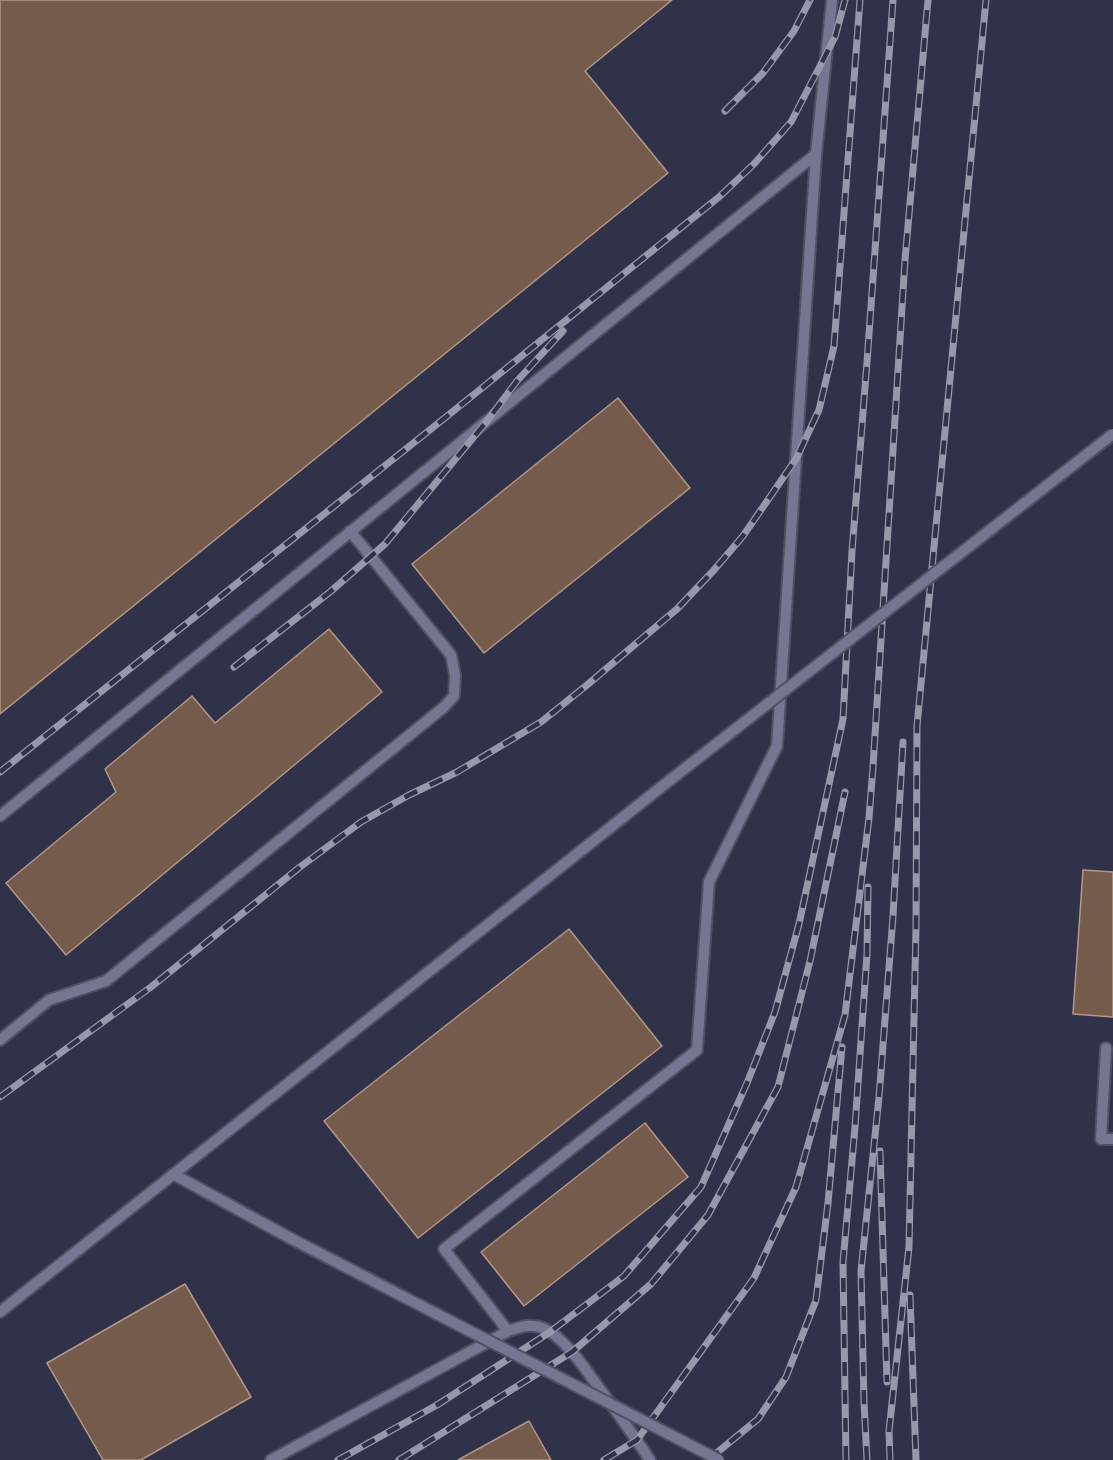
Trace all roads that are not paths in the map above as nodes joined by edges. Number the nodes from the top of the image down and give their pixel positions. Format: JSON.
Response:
{"nodes":[{"id":1,"x":832,"y":0,"type":"edge"},
{"id":2,"x":816,"y":154,"type":"junction"},
{"id":3,"x":1113,"y":434,"type":"edge"},
{"id":4,"x":350,"y":531,"type":"junction"},
{"id":5,"x":0,"y":816,"type":"edge"},
{"id":6,"x":0,"y":1040,"type":"edge"},
{"id":7,"x":1106,"y":1048,"type":"dead end"},
{"id":8,"x":1113,"y":1139,"type":"edge"},
{"id":9,"x":173,"y":1174,"type":"junction"},
{"id":10,"x":0,"y":1312,"type":"edge"},
{"id":11,"x":508,"y":1331,"type":"junction"},
{"id":12,"x":271,"y":1460,"type":"edge"},
{"id":13,"x":650,"y":1460,"type":"edge"},
{"id":14,"x":719,"y":1460,"type":"edge"}],
"edges":[{"from":1,"to":2,"type":"lane"},
{"from":2,"to":4,"type":"lane"},
{"from":2,"to":11,"type":"lane"},
{"from":3,"to":9,"type":"lane","bridge":true},
{"from":4,"to":5,"type":"lane"},
{"from":4,"to":6,"type":"lane"},
{"from":7,"to":8,"type":"lane"},
{"from":9,"to":10,"type":"lane"},
{"from":9,"to":14,"type":"lane","bridge":true},
{"from":11,"to":12,"type":"lane"},
{"from":11,"to":13,"type":"lane"}]}
